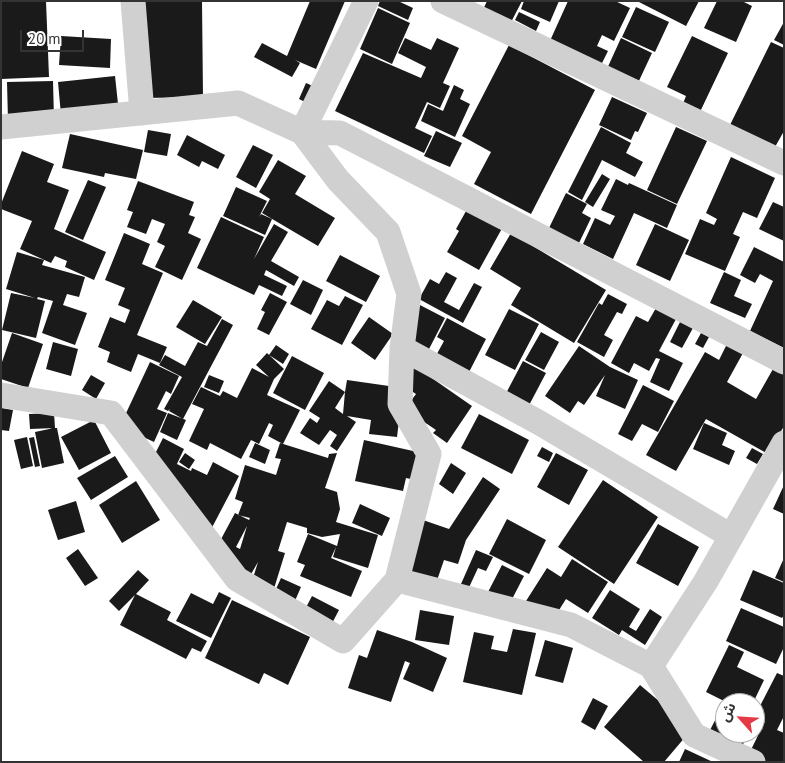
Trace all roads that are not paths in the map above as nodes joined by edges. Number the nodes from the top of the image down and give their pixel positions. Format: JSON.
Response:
{"nodes":[{"id":1,"x":133,"y":1,"type":"edge"},
{"id":2,"x":366,"y":1,"type":"edge"},
{"id":3,"x":443,"y":1,"type":"edge"},
{"id":4,"x":142,"y":113,"type":"junction"},
{"id":5,"x":1,"y":127,"type":"edge"},
{"id":6,"x":302,"y":132,"type":"junction"},
{"id":7,"x":784,"y":163,"type":"edge"},
{"id":8,"x":402,"y":348,"type":"junction"},
{"id":9,"x":784,"y":362,"type":"edge"},
{"id":10,"x":1,"y":395,"type":"edge"},
{"id":11,"x":784,"y":443,"type":"edge"},
{"id":12,"x":731,"y":536,"type":"junction"},
{"id":13,"x":397,"y":580,"type":"junction"},
{"id":14,"x":651,"y":666,"type":"junction"},
{"id":15,"x":753,"y":762,"type":"edge"}],
"edges":[{"from":1,"to":4,"type":"street"},
{"from":2,"to":6,"type":"street"},
{"from":3,"to":7,"type":"street"},
{"from":4,"to":5,"type":"street"},
{"from":4,"to":6,"type":"street"},
{"from":6,"to":8,"type":"street"},
{"from":6,"to":9,"type":"street"},
{"from":8,"to":12,"type":"street"},
{"from":8,"to":13,"type":"street"},
{"from":10,"to":13,"type":"street"},
{"from":11,"to":12,"type":"street"},
{"from":12,"to":14,"type":"street"},
{"from":13,"to":14,"type":"street"},
{"from":14,"to":15,"type":"street"}]}
